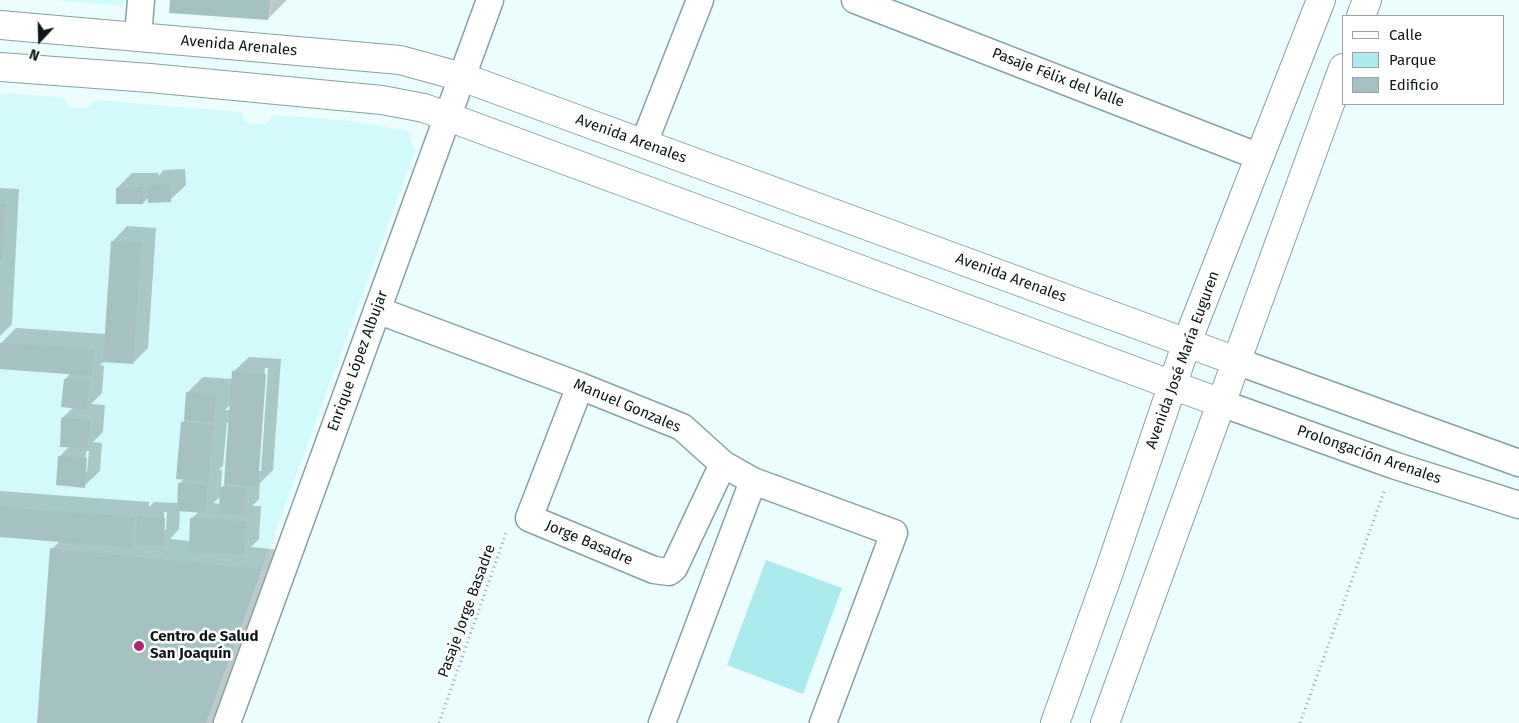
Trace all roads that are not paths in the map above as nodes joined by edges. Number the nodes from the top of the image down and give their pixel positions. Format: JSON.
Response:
{"nodes":[{"id":1,"x":141,"y":0,"type":"edge"},
{"id":2,"x":490,"y":0,"type":"edge"},
{"id":3,"x":700,"y":0,"type":"edge"},
{"id":4,"x":855,"y":0,"type":"edge"},
{"id":5,"x":1321,"y":0,"type":"edge"},
{"id":6,"x":1367,"y":0,"type":"edge"},
{"id":7,"x":1361,"y":15,"type":"edge"},
{"id":8,"x":0,"y":25,"type":"edge"},
{"id":9,"x":138,"y":37,"type":"junction"},
{"id":10,"x":0,"y":68,"type":"edge"},
{"id":11,"x":1342,"y":71,"type":"edge"},
{"id":12,"x":462,"y":77,"type":"junction"},
{"id":13,"x":448,"y":118,"type":"junction"},
{"id":14,"x":644,"y":143,"type":"junction"},
{"id":15,"x":1260,"y":156,"type":"junction"},
{"id":16,"x":377,"y":310,"type":"junction"},
{"id":17,"x":1187,"y":342,"type":"junction"},
{"id":18,"x":1236,"y":361,"type":"junction"},
{"id":19,"x":1172,"y":384,"type":"junction"},
{"id":20,"x":580,"y":386,"type":"junction"},
{"id":21,"x":1221,"y":403,"type":"junction"},
{"id":22,"x":1519,"y":463,"type":"edge"},
{"id":23,"x":722,"y":464,"type":"junction"},
{"id":24,"x":753,"y":481,"type":"junction"},
{"id":25,"x":1519,"y":505,"type":"edge"},
{"id":26,"x":227,"y":723,"type":"edge"},
{"id":27,"x":662,"y":723,"type":"edge"},
{"id":28,"x":823,"y":723,"type":"edge"},
{"id":29,"x":1055,"y":723,"type":"edge"},
{"id":30,"x":1105,"y":723,"type":"edge"}],
"edges":[{"from":1,"to":9,"type":"street"},
{"from":2,"to":12,"type":"street","name":"Enrique López Albujar"},
{"from":3,"to":14,"type":"street"},
{"from":4,"to":15,"type":"street","name":"Pasaje Félix del Valle"},
{"from":5,"to":15,"type":"street","name":"Avenida José María Euguren"},
{"from":6,"to":7,"type":"street"},
{"from":8,"to":9,"type":"street","name":"Avenida Arenales"},
{"from":9,"to":12,"type":"street","name":"Avenida Arenales"},
{"from":10,"to":13,"type":"street"},
{"from":11,"to":18,"type":"street"},
{"from":12,"to":13,"type":"street","name":"Enrique López Albujar"},
{"from":12,"to":14,"type":"street","name":"Avenida Arenales"},
{"from":13,"to":16,"type":"street","name":"Enrique López Albujar"},
{"from":13,"to":19,"type":"street"},
{"from":14,"to":17,"type":"street","name":"Avenida Arenales"},
{"from":15,"to":17,"type":"street","name":"Avenida José María Euguren"},
{"from":16,"to":20,"type":"street","name":"Manuel Gonzales"},
{"from":16,"to":26,"type":"street","name":"Enrique López Albujar"},
{"from":17,"to":18,"type":"street","name":"Avenida Arenales"},
{"from":17,"to":19,"type":"street","name":"Avenida José María Euguren"},
{"from":18,"to":21,"type":"street"},
{"from":18,"to":22,"type":"street"},
{"from":19,"to":21,"type":"street"},
{"from":19,"to":29,"type":"street","name":"Avenida José María Euguren"},
{"from":20,"to":23,"type":"street","name":"Manuel Gonzales"},
{"from":20,"to":23,"type":"street","name":"Jorge Basadre"},
{"from":21,"to":25,"type":"street","name":"Prolongación Arenales"},
{"from":21,"to":30,"type":"street"},
{"from":23,"to":24,"type":"street","name":"Manuel Gonzales"},
{"from":24,"to":27,"type":"street"},
{"from":24,"to":28,"type":"street","name":"Manuel Gonzales"}]}
